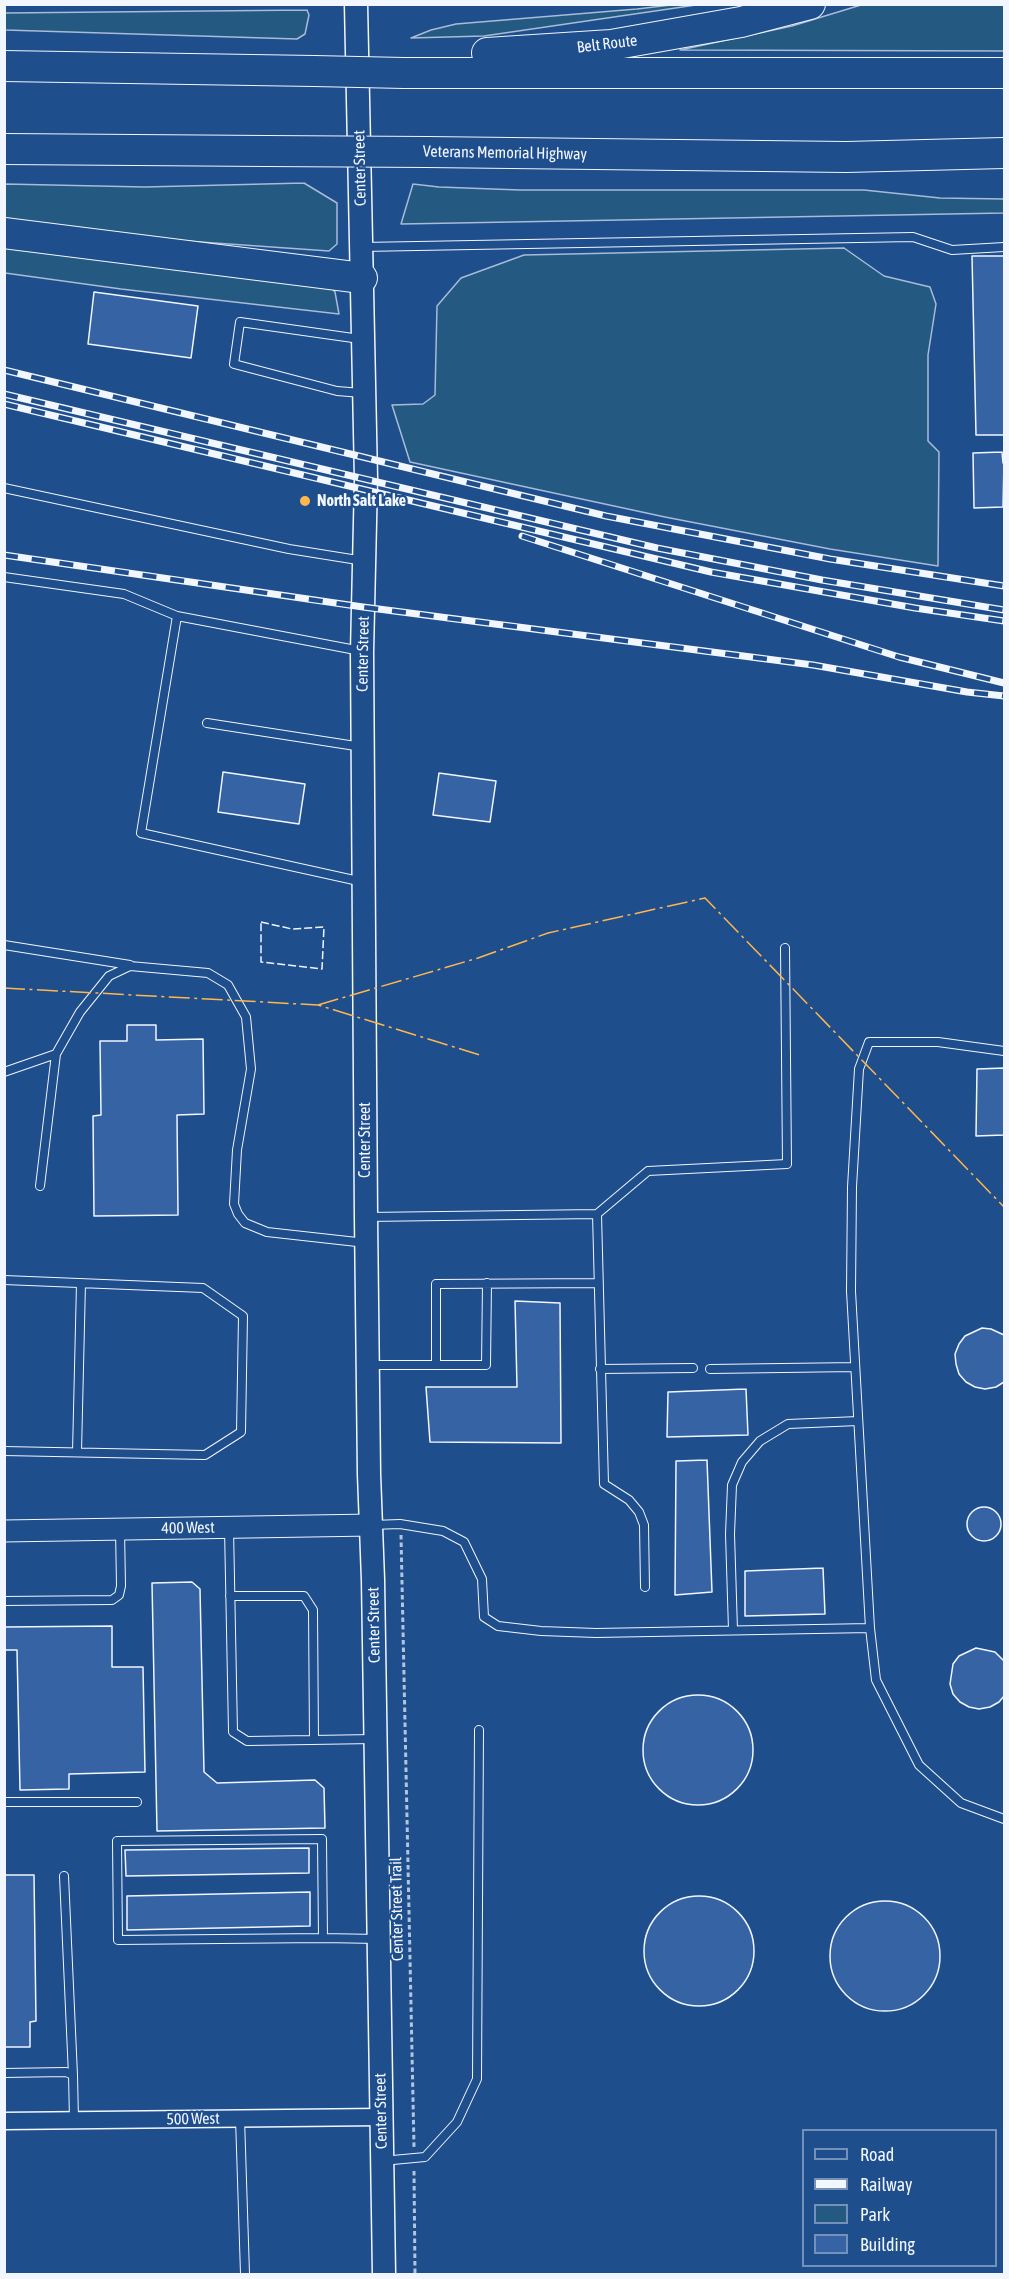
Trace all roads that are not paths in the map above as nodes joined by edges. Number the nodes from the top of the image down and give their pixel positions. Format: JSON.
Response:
{"nodes":[{"id":1,"x":356,"y":4,"type":"edge"},
{"id":2,"x":810,"y":4,"type":"edge"},
{"id":3,"x":4,"y":66,"type":"edge"},
{"id":4,"x":404,"y":73,"type":"junction"},
{"id":5,"x":1005,"y":73,"type":"edge"},
{"id":6,"x":4,"y":148,"type":"edge"},
{"id":7,"x":1005,"y":153,"type":"edge"},
{"id":8,"x":4,"y":233,"type":"edge"},
{"id":9,"x":362,"y":247,"type":"junction"},
{"id":10,"x":1005,"y":247,"type":"edge"},
{"id":11,"x":362,"y":278,"type":"junction"},
{"id":12,"x":364,"y":339,"type":"junction"},
{"id":13,"x":365,"y":393,"type":"junction"},
{"id":14,"x":4,"y":488,"type":"edge"},
{"id":15,"x":365,"y":561,"type":"junction"},
{"id":16,"x":4,"y":577,"type":"edge"},
{"id":17,"x":177,"y":616,"type":"junction"},
{"id":18,"x":362,"y":651,"type":"junction"},
{"id":19,"x":207,"y":723,"type":"dead end"},
{"id":20,"x":362,"y":747,"type":"junction"},
{"id":21,"x":364,"y":882,"type":"junction"},
{"id":22,"x":4,"y":945,"type":"edge"},
{"id":23,"x":785,"y":948,"type":"dead end"},
{"id":24,"x":130,"y":966,"type":"junction"},
{"id":25,"x":1005,"y":1051,"type":"edge"},
{"id":26,"x":56,"y":1054,"type":"junction"},
{"id":27,"x":4,"y":1072,"type":"edge"},
{"id":28,"x":40,"y":1186,"type":"dead end"},
{"id":29,"x":597,"y":1214,"type":"junction"},
{"id":30,"x":366,"y":1217,"type":"junction"},
{"id":31,"x":366,"y":1243,"type":"junction"},
{"id":32,"x":4,"y":1280,"type":"edge"},
{"id":33,"x":81,"y":1283,"type":"junction"},
{"id":34,"x":486,"y":1283,"type":"junction"},
{"id":35,"x":598,"y":1283,"type":"junction"},
{"id":36,"x":368,"y":1365,"type":"junction"},
{"id":37,"x":436,"y":1365,"type":"junction"},
{"id":38,"x":855,"y":1367,"type":"junction"},
{"id":39,"x":693,"y":1368,"type":"dead end"},
{"id":40,"x":600,"y":1369,"type":"junction"},
{"id":41,"x":710,"y":1369,"type":"dead end"},
{"id":42,"x":858,"y":1421,"type":"junction"},
{"id":43,"x":4,"y":1451,"type":"edge"},
{"id":44,"x":77,"y":1452,"type":"junction"},
{"id":45,"x":372,"y":1525,"type":"junction"},
{"id":46,"x":229,"y":1527,"type":"junction"},
{"id":47,"x":120,"y":1529,"type":"junction"},
{"id":48,"x":4,"y":1531,"type":"edge"},
{"id":49,"x":645,"y":1587,"type":"dead end"},
{"id":50,"x":230,"y":1596,"type":"junction"},
{"id":51,"x":4,"y":1601,"type":"edge"},
{"id":52,"x":870,"y":1628,"type":"junction"},
{"id":53,"x":733,"y":1630,"type":"junction"},
{"id":54,"x":479,"y":1730,"type":"dead end"},
{"id":55,"x":376,"y":1739,"type":"junction"},
{"id":56,"x":314,"y":1740,"type":"junction"},
{"id":57,"x":4,"y":1802,"type":"edge"},
{"id":58,"x":137,"y":1802,"type":"dead end"},
{"id":59,"x":1005,"y":1819,"type":"edge"},
{"id":60,"x":64,"y":1876,"type":"dead end"},
{"id":61,"x":323,"y":1938,"type":"junction"},
{"id":62,"x":379,"y":1939,"type":"junction"},
{"id":63,"x":4,"y":2073,"type":"edge"},
{"id":64,"x":73,"y":2075,"type":"junction"},
{"id":65,"x":381,"y":2117,"type":"junction"},
{"id":66,"x":240,"y":2118,"type":"junction"},
{"id":67,"x":74,"y":2120,"type":"junction"},
{"id":68,"x":4,"y":2121,"type":"edge"},
{"id":69,"x":382,"y":2161,"type":"junction"},
{"id":70,"x":245,"y":2274,"type":"edge"},
{"id":71,"x":384,"y":2274,"type":"edge"}],
"edges":[{"from":1,"to":9,"type":"main road","name":"Center Street"},
{"from":2,"to":4,"type":"highway","name":"Belt Route"},
{"from":3,"to":4,"type":"highway","bridge":true},
{"from":4,"to":5,"type":"highway"},
{"from":6,"to":7,"type":"highway","name":"Veterans Memorial Highway","bridge":true},
{"from":8,"to":11,"type":"highway"},
{"from":9,"to":10,"type":"lane"},
{"from":9,"to":11,"type":"main road","name":"Center Street"},
{"from":11,"to":12,"type":"main road","name":"Center Street"},
{"from":12,"to":13,"type":"main road","name":"Center Street"},
{"from":12,"to":13,"type":"lane"},
{"from":13,"to":15,"type":"main road","name":"Center Street"},
{"from":14,"to":15,"type":"lane"},
{"from":15,"to":18,"type":"main road","name":"Center Street"},
{"from":16,"to":17,"type":"lane"},
{"from":17,"to":18,"type":"lane"},
{"from":17,"to":21,"type":"lane"},
{"from":18,"to":20,"type":"main road","name":"Center Street"},
{"from":19,"to":20,"type":"lane"},
{"from":20,"to":21,"type":"main road","name":"Center Street"},
{"from":21,"to":30,"type":"main road","name":"Center Street"},
{"from":22,"to":24,"type":"lane"},
{"from":23,"to":29,"type":"lane"},
{"from":24,"to":26,"type":"lane"},
{"from":24,"to":31,"type":"lane"},
{"from":25,"to":38,"type":"lane"},
{"from":26,"to":27,"type":"lane"},
{"from":26,"to":28,"type":"lane"},
{"from":29,"to":30,"type":"lane"},
{"from":29,"to":35,"type":"lane"},
{"from":30,"to":31,"type":"main road","name":"Center Street"},
{"from":31,"to":36,"type":"main road","name":"Center Street"},
{"from":32,"to":33,"type":"lane"},
{"from":33,"to":44,"type":"lane"},
{"from":33,"to":44,"type":"lane"},
{"from":34,"to":35,"type":"lane"},
{"from":34,"to":37,"type":"lane"},
{"from":34,"to":37,"type":"lane"},
{"from":35,"to":40,"type":"lane"},
{"from":36,"to":37,"type":"lane"},
{"from":36,"to":45,"type":"main road","name":"Center Street"},
{"from":38,"to":41,"type":"lane"},
{"from":38,"to":42,"type":"lane"},
{"from":39,"to":40,"type":"lane"},
{"from":40,"to":49,"type":"lane"},
{"from":42,"to":52,"type":"lane"},
{"from":42,"to":53,"type":"lane"},
{"from":43,"to":44,"type":"lane"},
{"from":45,"to":46,"type":"street","name":"400 West"},
{"from":45,"to":53,"type":"lane"},
{"from":45,"to":55,"type":"main road","name":"Center Street"},
{"from":46,"to":47,"type":"street","name":"400 West"},
{"from":46,"to":50,"type":"lane"},
{"from":47,"to":48,"type":"street","name":"400 West"},
{"from":47,"to":51,"type":"lane"},
{"from":50,"to":56,"type":"lane"},
{"from":50,"to":56,"type":"lane"},
{"from":52,"to":53,"type":"lane"},
{"from":52,"to":59,"type":"lane"},
{"from":54,"to":69,"type":"lane"},
{"from":55,"to":56,"type":"lane"},
{"from":55,"to":62,"type":"main road","name":"Center Street"},
{"from":57,"to":58,"type":"lane"},
{"from":60,"to":64,"type":"lane"},
{"from":61,"to":61,"type":"lane"},
{"from":61,"to":62,"type":"lane"},
{"from":62,"to":65,"type":"main road","name":"Center Street"},
{"from":63,"to":64,"type":"lane"},
{"from":64,"to":67,"type":"lane"},
{"from":65,"to":66,"type":"street","name":"500 West"},
{"from":65,"to":69,"type":"main road","name":"Center Street"},
{"from":66,"to":67,"type":"street","name":"500 West"},
{"from":66,"to":70,"type":"lane"},
{"from":67,"to":68,"type":"street","name":"500 West"},
{"from":69,"to":71,"type":"main road","name":"Center Street"}]}
